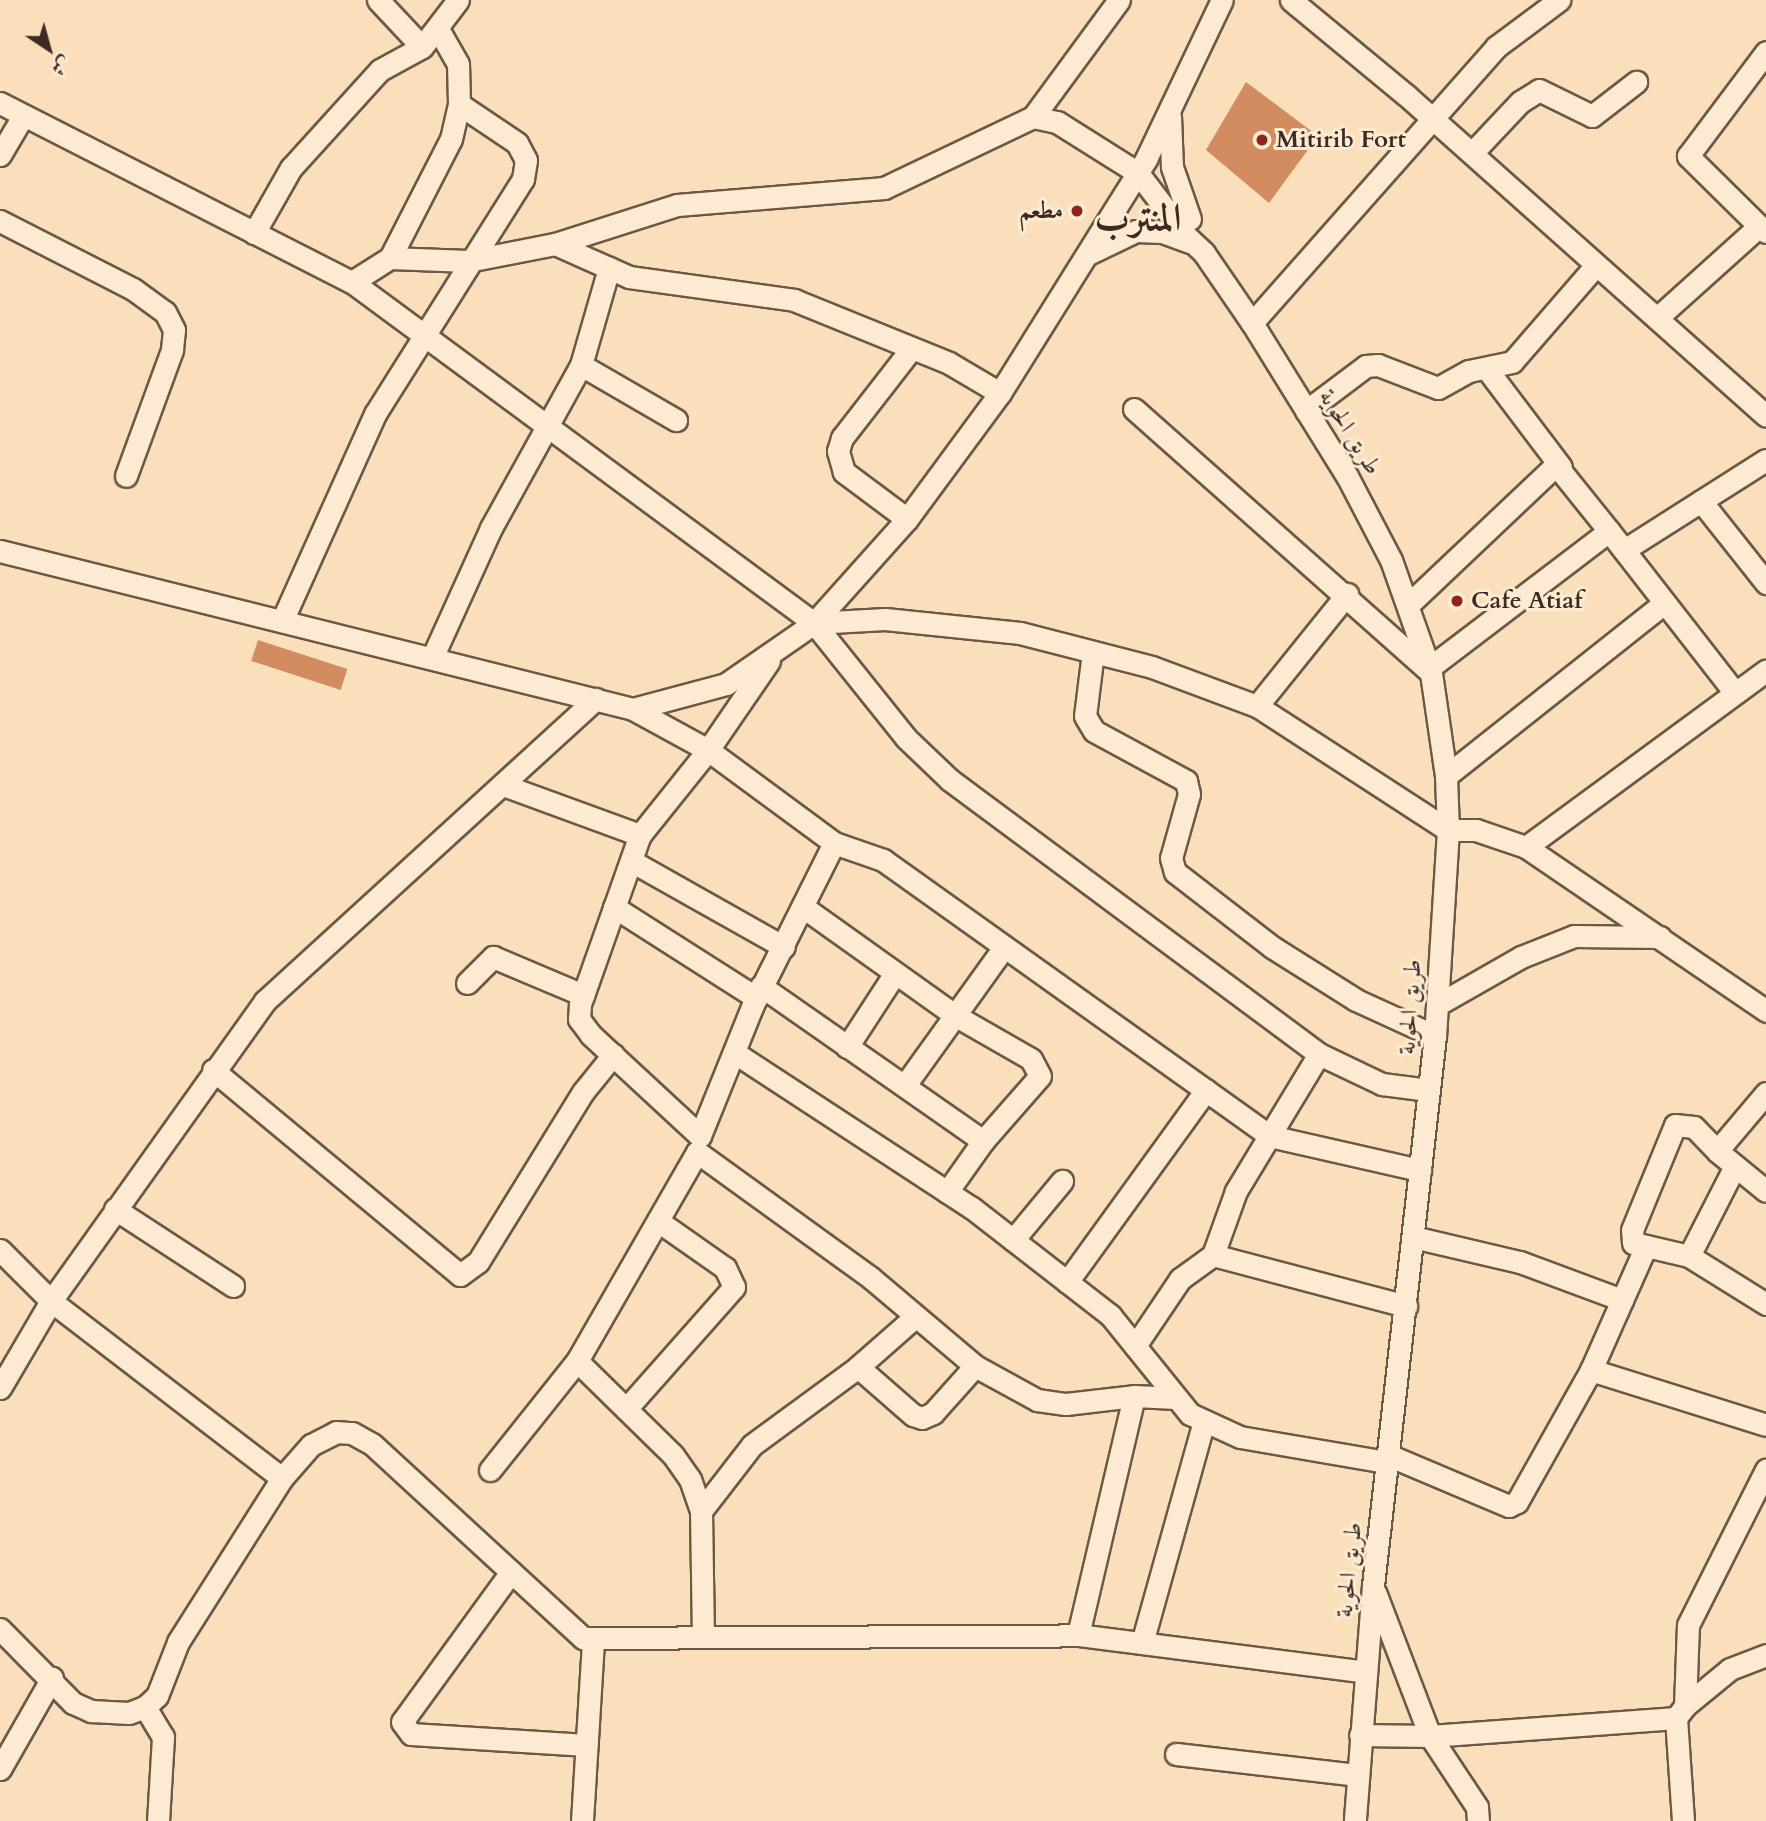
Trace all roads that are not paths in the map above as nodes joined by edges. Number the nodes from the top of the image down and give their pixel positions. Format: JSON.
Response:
{"nodes":[{"id":1,"x":377,"y":0,"type":"edge"},
{"id":2,"x":458,"y":0,"type":"edge"},
{"id":3,"x":1119,"y":0,"type":"edge"},
{"id":4,"x":1223,"y":0,"type":"edge"},
{"id":5,"x":1291,"y":0,"type":"edge"},
{"id":6,"x":1559,"y":0,"type":"edge"},
{"id":7,"x":438,"y":29,"type":"junction"},
{"id":8,"x":422,"y":47,"type":"junction"},
{"id":9,"x":1766,"y":52,"type":"edge"},
{"id":10,"x":1636,"y":82,"type":"dead end"},
{"id":11,"x":0,"y":103,"type":"edge"},
{"id":12,"x":459,"y":104,"type":"junction"},
{"id":13,"x":1170,"y":110,"type":"junction"},
{"id":14,"x":23,"y":116,"type":"junction"},
{"id":15,"x":1033,"y":117,"type":"junction"},
{"id":16,"x":1433,"y":118,"type":"junction"},
{"id":17,"x":1472,"y":153,"type":"junction"},
{"id":18,"x":0,"y":155,"type":"edge"},
{"id":19,"x":1142,"y":166,"type":"junction"},
{"id":20,"x":1190,"y":219,"type":"junction"},
{"id":21,"x":1762,"y":229,"type":"edge"},
{"id":22,"x":4,"y":232,"type":"edge"},
{"id":23,"x":254,"y":233,"type":"junction"},
{"id":24,"x":555,"y":244,"type":"junction"},
{"id":25,"x":1199,"y":249,"type":"junction"},
{"id":26,"x":1087,"y":255,"type":"junction"},
{"id":27,"x":390,"y":258,"type":"junction"},
{"id":28,"x":468,"y":261,"type":"junction"},
{"id":29,"x":1596,"y":264,"type":"junction"},
{"id":30,"x":609,"y":268,"type":"junction"},
{"id":31,"x":352,"y":282,"type":"junction"},
{"id":32,"x":1657,"y":318,"type":"junction"},
{"id":33,"x":1252,"y":323,"type":"junction"},
{"id":34,"x":421,"y":334,"type":"junction"},
{"id":35,"x":911,"y":349,"type":"junction"},
{"id":36,"x":581,"y":365,"type":"junction"},
{"id":37,"x":1486,"y":368,"type":"junction"},
{"id":38,"x":1000,"y":393,"type":"junction"},
{"id":39,"x":1134,"y":409,"type":"dead end"},
{"id":40,"x":1306,"y":411,"type":"junction"},
{"id":41,"x":1766,"y":416,"type":"edge"},
{"id":42,"x":676,"y":420,"type":"dead end"},
{"id":43,"x":549,"y":429,"type":"junction"},
{"id":44,"x":1766,"y":460,"type":"edge"},
{"id":45,"x":1561,"y":467,"type":"junction"},
{"id":46,"x":126,"y":475,"type":"dead end"},
{"id":47,"x":1701,"y":501,"type":"junction"},
{"id":48,"x":907,"y":519,"type":"junction"},
{"id":49,"x":1609,"y":531,"type":"junction"},
{"id":50,"x":1624,"y":550,"type":"junction"},
{"id":51,"x":0,"y":551,"type":"edge"},
{"id":52,"x":1766,"y":583,"type":"edge"},
{"id":53,"x":1348,"y":594,"type":"junction"},
{"id":54,"x":1664,"y":603,"type":"junction"},
{"id":55,"x":1409,"y":604,"type":"junction"},
{"id":56,"x":282,"y":621,"type":"junction"},
{"id":57,"x":814,"y":622,"type":"junction"},
{"id":58,"x":775,"y":652,"type":"junction"},
{"id":59,"x":1093,"y":652,"type":"junction"},
{"id":60,"x":432,"y":658,"type":"junction"},
{"id":61,"x":1430,"y":671,"type":"junction"},
{"id":62,"x":1766,"y":671,"type":"edge"},
{"id":63,"x":1735,"y":694,"type":"junction"},
{"id":64,"x":596,"y":699,"type":"junction"},
{"id":65,"x":1257,"y":705,"type":"junction"},
{"id":66,"x":633,"y":709,"type":"junction"},
{"id":67,"x":708,"y":750,"type":"junction"},
{"id":68,"x":1446,"y":776,"type":"junction"},
{"id":69,"x":503,"y":785,"type":"junction"},
{"id":70,"x":1448,"y":831,"type":"junction"},
{"id":71,"x":640,"y":835,"type":"junction"},
{"id":72,"x":834,"y":843,"type":"junction"},
{"id":73,"x":1525,"y":847,"type":"junction"},
{"id":74,"x":633,"y":862,"type":"junction"},
{"id":75,"x":614,"y":907,"type":"junction"},
{"id":76,"x":803,"y":907,"type":"junction"},
{"id":77,"x":1660,"y":937,"type":"junction"},
{"id":78,"x":784,"y":947,"type":"junction"},
{"id":79,"x":1004,"y":947,"type":"junction"},
{"id":80,"x":895,"y":973,"type":"junction"},
{"id":81,"x":467,"y":983,"type":"dead end"},
{"id":82,"x":759,"y":992,"type":"junction"},
{"id":83,"x":583,"y":995,"type":"junction"},
{"id":84,"x":1437,"y":1005,"type":"junction"},
{"id":85,"x":1766,"y":1012,"type":"edge"},
{"id":86,"x":956,"y":1016,"type":"junction"},
{"id":87,"x":1435,"y":1036,"type":"junction"},
{"id":88,"x":847,"y":1047,"type":"junction"},
{"id":89,"x":735,"y":1053,"type":"junction"},
{"id":90,"x":1319,"y":1054,"type":"junction"},
{"id":91,"x":612,"y":1055,"type":"junction"},
{"id":92,"x":213,"y":1070,"type":"junction"},
{"id":93,"x":905,"y":1086,"type":"junction"},
{"id":94,"x":1206,"y":1090,"type":"junction"},
{"id":95,"x":1429,"y":1090,"type":"junction"},
{"id":96,"x":1766,"y":1093,"type":"edge"},
{"id":97,"x":1270,"y":1136,"type":"junction"},
{"id":98,"x":983,"y":1141,"type":"junction"},
{"id":99,"x":698,"y":1144,"type":"junction"},
{"id":100,"x":1717,"y":1151,"type":"junction"},
{"id":101,"x":1735,"y":1166,"type":"junction"},
{"id":102,"x":1420,"y":1170,"type":"junction"},
{"id":103,"x":1062,"y":1181,"type":"dead end"},
{"id":104,"x":1766,"y":1191,"type":"edge"},
{"id":105,"x":947,"y":1192,"type":"junction"},
{"id":106,"x":115,"y":1209,"type":"junction"},
{"id":107,"x":658,"y":1221,"type":"junction"},
{"id":108,"x":1413,"y":1237,"type":"junction"},
{"id":109,"x":1013,"y":1240,"type":"junction"},
{"id":110,"x":1646,"y":1245,"type":"junction"},
{"id":111,"x":0,"y":1250,"type":"edge"},
{"id":112,"x":1213,"y":1255,"type":"junction"},
{"id":113,"x":1689,"y":1256,"type":"junction"},
{"id":114,"x":1067,"y":1282,"type":"junction"},
{"id":115,"x":233,"y":1286,"type":"dead end"},
{"id":116,"x":1622,"y":1300,"type":"junction"},
{"id":117,"x":51,"y":1301,"type":"junction"},
{"id":118,"x":1766,"y":1304,"type":"edge"},
{"id":119,"x":1406,"y":1306,"type":"junction"},
{"id":120,"x":916,"y":1316,"type":"junction"},
{"id":121,"x":1135,"y":1346,"type":"junction"},
{"id":122,"x":578,"y":1361,"type":"junction"},
{"id":123,"x":975,"y":1366,"type":"junction"},
{"id":124,"x":858,"y":1367,"type":"junction"},
{"id":125,"x":1591,"y":1370,"type":"junction"},
{"id":126,"x":0,"y":1388,"type":"edge"},
{"id":127,"x":1134,"y":1396,"type":"junction"},
{"id":128,"x":1176,"y":1398,"type":"junction"},
{"id":129,"x":626,"y":1409,"type":"junction"},
{"id":130,"x":1204,"y":1421,"type":"junction"},
{"id":131,"x":1766,"y":1425,"type":"edge"},
{"id":132,"x":1387,"y":1459,"type":"junction"},
{"id":133,"x":490,"y":1470,"type":"dead end"},
{"id":134,"x":1766,"y":1470,"type":"edge"},
{"id":135,"x":282,"y":1478,"type":"junction"},
{"id":136,"x":701,"y":1511,"type":"junction"},
{"id":137,"x":511,"y":1572,"type":"junction"},
{"id":138,"x":1373,"y":1585,"type":"junction"},
{"id":139,"x":0,"y":1629,"type":"edge"},
{"id":140,"x":703,"y":1634,"type":"junction"},
{"id":141,"x":1078,"y":1635,"type":"junction"},
{"id":142,"x":593,"y":1640,"type":"junction"},
{"id":143,"x":1142,"y":1643,"type":"junction"},
{"id":144,"x":1766,"y":1655,"type":"edge"},
{"id":145,"x":1366,"y":1672,"type":"junction"},
{"id":146,"x":52,"y":1678,"type":"junction"},
{"id":147,"x":145,"y":1707,"type":"junction"},
{"id":148,"x":1681,"y":1712,"type":"junction"},
{"id":149,"x":1360,"y":1735,"type":"junction"},
{"id":150,"x":1430,"y":1736,"type":"junction"},
{"id":151,"x":587,"y":1745,"type":"junction"},
{"id":152,"x":1176,"y":1754,"type":"dead end"},
{"id":153,"x":0,"y":1769,"type":"edge"},
{"id":154,"x":1357,"y":1775,"type":"junction"},
{"id":155,"x":158,"y":1821,"type":"edge"},
{"id":156,"x":582,"y":1821,"type":"edge"},
{"id":157,"x":1355,"y":1821,"type":"edge"},
{"id":158,"x":1478,"y":1821,"type":"edge"},
{"id":159,"x":1683,"y":1821,"type":"edge"}],
"edges":[{"from":1,"to":8,"type":"street"},
{"from":2,"to":7,"type":"street"},
{"from":3,"to":15,"type":"street"},
{"from":4,"to":13,"type":"street"},
{"from":5,"to":16,"type":"street"},
{"from":6,"to":16,"type":"street"},
{"from":7,"to":8,"type":"street"},
{"from":7,"to":12,"type":"street"},
{"from":8,"to":23,"type":"street"},
{"from":9,"to":21,"type":"street"},
{"from":10,"to":17,"type":"street"},
{"from":11,"to":14,"type":"street"},
{"from":12,"to":27,"type":"street"},
{"from":12,"to":28,"type":"street"},
{"from":13,"to":19,"type":"street"},
{"from":13,"to":20,"type":"street"},
{"from":14,"to":18,"type":"street"},
{"from":14,"to":23,"type":"street"},
{"from":15,"to":19,"type":"street"},
{"from":15,"to":24,"type":"street"},
{"from":16,"to":17,"type":"street"},
{"from":16,"to":33,"type":"street"},
{"from":17,"to":29,"type":"street"},
{"from":19,"to":20,"type":"street","name":"طريق الحوية"},
{"from":19,"to":25,"type":"street","name":"طريق الحوية"},
{"from":19,"to":26,"type":"street"},
{"from":20,"to":25,"type":"street","name":"طريق الحوية"},
{"from":21,"to":32,"type":"street"},
{"from":22,"to":46,"type":"street"},
{"from":23,"to":31,"type":"street"},
{"from":24,"to":28,"type":"street"},
{"from":24,"to":30,"type":"street"},
{"from":25,"to":26,"type":"street"},
{"from":25,"to":33,"type":"street","name":"طريق الحوية"},
{"from":26,"to":38,"type":"street"},
{"from":27,"to":28,"type":"street"},
{"from":27,"to":31,"type":"street"},
{"from":28,"to":34,"type":"street"},
{"from":29,"to":32,"type":"street"},
{"from":29,"to":37,"type":"street"},
{"from":30,"to":35,"type":"street"},
{"from":30,"to":36,"type":"street"},
{"from":31,"to":34,"type":"street"},
{"from":32,"to":41,"type":"street"},
{"from":33,"to":40,"type":"street","name":"طريق الحوية"},
{"from":34,"to":43,"type":"street"},
{"from":34,"to":56,"type":"street"},
{"from":35,"to":38,"type":"street"},
{"from":35,"to":48,"type":"street"},
{"from":36,"to":42,"type":"street"},
{"from":36,"to":43,"type":"street"},
{"from":37,"to":40,"type":"street"},
{"from":37,"to":45,"type":"street"},
{"from":38,"to":48,"type":"street"},
{"from":39,"to":53,"type":"street"},
{"from":40,"to":55,"type":"street","name":"طريق الحوية"},
{"from":43,"to":57,"type":"street"},
{"from":43,"to":60,"type":"street"},
{"from":44,"to":47,"type":"street"},
{"from":45,"to":49,"type":"street"},
{"from":45,"to":55,"type":"street"},
{"from":47,"to":50,"type":"street"},
{"from":47,"to":52,"type":"street"},
{"from":48,"to":57,"type":"street"},
{"from":49,"to":50,"type":"street"},
{"from":49,"to":61,"type":"street"},
{"from":50,"to":54,"type":"street"},
{"from":51,"to":56,"type":"street"},
{"from":53,"to":61,"type":"street"},
{"from":53,"to":65,"type":"street"},
{"from":54,"to":63,"type":"street"},
{"from":54,"to":68,"type":"street"},
{"from":55,"to":61,"type":"street","name":"طريق الحوية"},
{"from":56,"to":60,"type":"street"},
{"from":57,"to":58,"type":"street"},
{"from":57,"to":59,"type":"street"},
{"from":57,"to":90,"type":"street"},
{"from":58,"to":66,"type":"street"},
{"from":58,"to":67,"type":"street"},
{"from":59,"to":65,"type":"street"},
{"from":59,"to":87,"type":"street"},
{"from":60,"to":64,"type":"street"},
{"from":61,"to":68,"type":"street","name":"طريق الحوية"},
{"from":62,"to":63,"type":"street"},
{"from":63,"to":73,"type":"street"},
{"from":64,"to":66,"type":"street"},
{"from":64,"to":69,"type":"street"},
{"from":65,"to":70,"type":"street"},
{"from":66,"to":67,"type":"street"},
{"from":67,"to":71,"type":"street"},
{"from":67,"to":72,"type":"street"},
{"from":68,"to":70,"type":"street","name":"طريق الحوية"},
{"from":69,"to":71,"type":"street"},
{"from":69,"to":92,"type":"street"},
{"from":70,"to":73,"type":"street"},
{"from":70,"to":84,"type":"street","name":"طريق الحوية"},
{"from":71,"to":74,"type":"street"},
{"from":72,"to":76,"type":"street"},
{"from":72,"to":79,"type":"street"},
{"from":73,"to":77,"type":"street"},
{"from":74,"to":75,"type":"street"},
{"from":74,"to":78,"type":"street"},
{"from":75,"to":82,"type":"street"},
{"from":75,"to":83,"type":"street"},
{"from":76,"to":78,"type":"street"},
{"from":76,"to":80,"type":"street"},
{"from":77,"to":84,"type":"street"},
{"from":77,"to":85,"type":"street"},
{"from":78,"to":82,"type":"street"},
{"from":79,"to":86,"type":"street"},
{"from":79,"to":94,"type":"street"},
{"from":80,"to":86,"type":"street"},
{"from":80,"to":88,"type":"street"},
{"from":81,"to":83,"type":"street"},
{"from":82,"to":88,"type":"street"},
{"from":82,"to":89,"type":"street"},
{"from":83,"to":91,"type":"street"},
{"from":84,"to":87,"type":"street","name":"طريق الحوية"},
{"from":86,"to":93,"type":"street"},
{"from":86,"to":98,"type":"street"},
{"from":87,"to":95,"type":"street","name":"طريق الحوية"},
{"from":88,"to":93,"type":"street"},
{"from":89,"to":99,"type":"street"},
{"from":89,"to":105,"type":"street"},
{"from":90,"to":95,"type":"street"},
{"from":90,"to":97,"type":"street"},
{"from":91,"to":92,"type":"street"},
{"from":91,"to":99,"type":"street"},
{"from":92,"to":106,"type":"street"},
{"from":93,"to":98,"type":"street"},
{"from":94,"to":97,"type":"street"},
{"from":94,"to":114,"type":"street"},
{"from":95,"to":102,"type":"street","name":"طريق الحوية"},
{"from":96,"to":100,"type":"street"},
{"from":97,"to":102,"type":"street"},
{"from":97,"to":112,"type":"street"},
{"from":98,"to":105,"type":"street"},
{"from":99,"to":107,"type":"street"},
{"from":99,"to":120,"type":"street"},
{"from":100,"to":101,"type":"street"},
{"from":100,"to":110,"type":"street"},
{"from":101,"to":104,"type":"street"},
{"from":101,"to":113,"type":"street"},
{"from":102,"to":108,"type":"street","name":"طريق الحوية"},
{"from":103,"to":109,"type":"street"},
{"from":105,"to":109,"type":"street"},
{"from":106,"to":115,"type":"street"},
{"from":106,"to":117,"type":"street"},
{"from":107,"to":122,"type":"street"},
{"from":107,"to":129,"type":"street"},
{"from":108,"to":116,"type":"street"},
{"from":108,"to":119,"type":"street","name":"طريق الحوية"},
{"from":109,"to":114,"type":"street"},
{"from":110,"to":113,"type":"street"},
{"from":110,"to":116,"type":"street"},
{"from":111,"to":117,"type":"street"},
{"from":112,"to":119,"type":"street"},
{"from":112,"to":121,"type":"street"},
{"from":113,"to":118,"type":"street"},
{"from":114,"to":121,"type":"street"},
{"from":116,"to":125,"type":"street"},
{"from":117,"to":126,"type":"street"},
{"from":117,"to":135,"type":"street"},
{"from":119,"to":132,"type":"street","name":"طريق الحوية"},
{"from":120,"to":123,"type":"street"},
{"from":120,"to":124,"type":"street"},
{"from":121,"to":128,"type":"street"},
{"from":122,"to":129,"type":"street"},
{"from":122,"to":133,"type":"street"},
{"from":123,"to":124,"type":"street"},
{"from":123,"to":127,"type":"street"},
{"from":124,"to":136,"type":"street"},
{"from":125,"to":131,"type":"street"},
{"from":125,"to":132,"type":"street"},
{"from":127,"to":128,"type":"street"},
{"from":127,"to":141,"type":"street"},
{"from":128,"to":130,"type":"street"},
{"from":129,"to":136,"type":"street"},
{"from":130,"to":132,"type":"street"},
{"from":130,"to":143,"type":"street"},
{"from":132,"to":138,"type":"street","name":"طريق الحوية"},
{"from":134,"to":148,"type":"street"},
{"from":135,"to":137,"type":"street"},
{"from":135,"to":147,"type":"street"},
{"from":136,"to":140,"type":"street"},
{"from":137,"to":142,"type":"street"},
{"from":137,"to":151,"type":"street"},
{"from":138,"to":145,"type":"street","name":"طريق الحوية"},
{"from":138,"to":150,"type":"street"},
{"from":139,"to":146,"type":"street"},
{"from":140,"to":141,"type":"street"},
{"from":140,"to":142,"type":"street"},
{"from":141,"to":143,"type":"street"},
{"from":142,"to":151,"type":"street"},
{"from":143,"to":145,"type":"street"},
{"from":144,"to":148,"type":"street"},
{"from":145,"to":149,"type":"street","name":"طريق الحوية"},
{"from":146,"to":147,"type":"street"},
{"from":146,"to":153,"type":"street"},
{"from":147,"to":155,"type":"street"},
{"from":148,"to":150,"type":"street"},
{"from":148,"to":159,"type":"street"},
{"from":149,"to":150,"type":"street"},
{"from":149,"to":154,"type":"street","name":"طريق الحوية"},
{"from":150,"to":158,"type":"street"},
{"from":151,"to":156,"type":"street"},
{"from":152,"to":154,"type":"street"},
{"from":154,"to":157,"type":"street","name":"طريق الحوية"}]}
